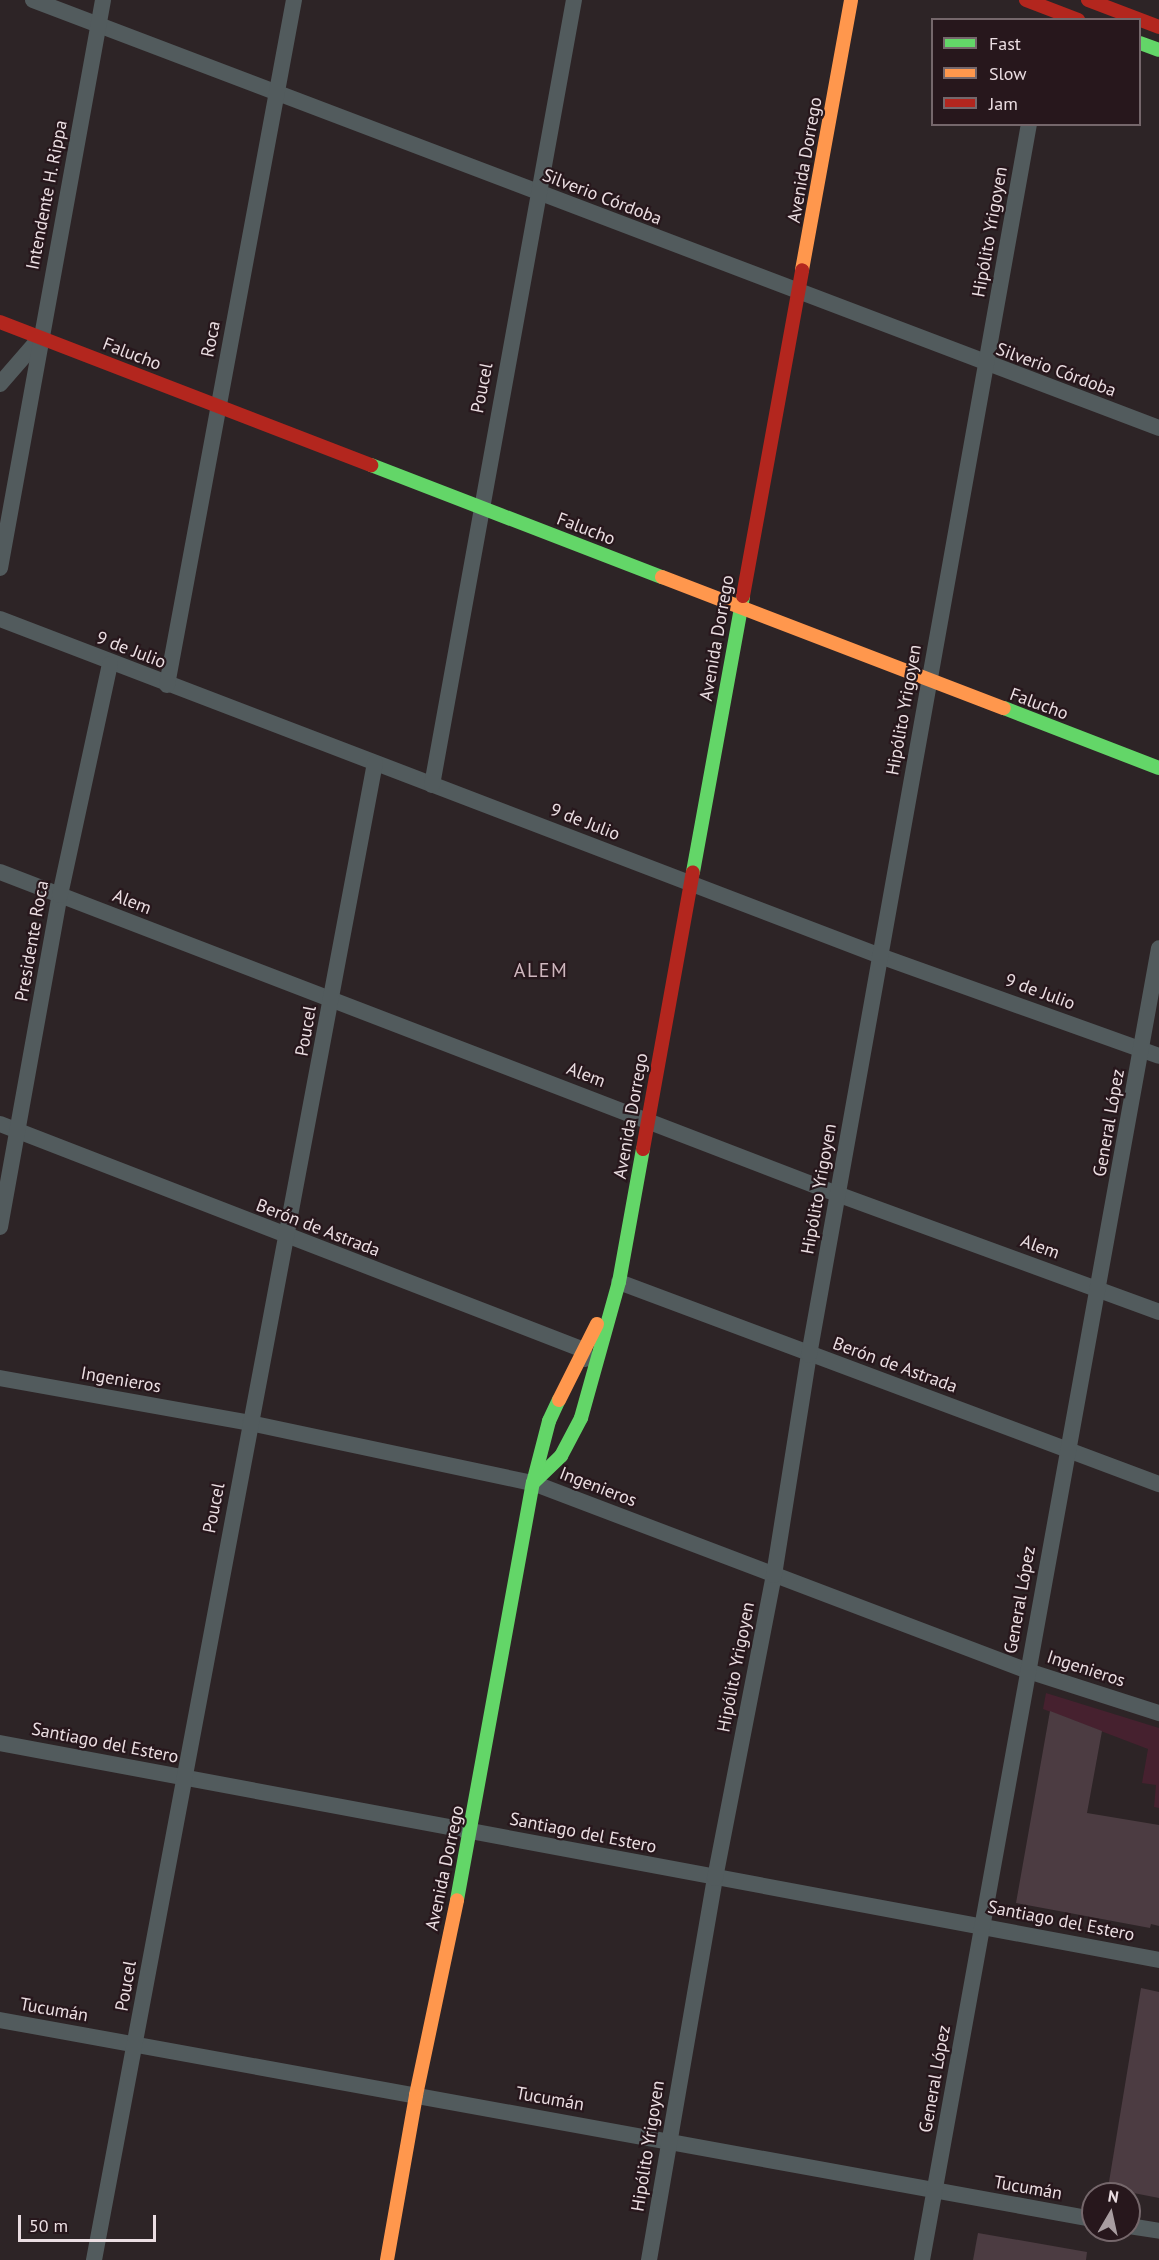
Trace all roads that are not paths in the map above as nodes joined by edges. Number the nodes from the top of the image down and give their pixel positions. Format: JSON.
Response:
{"nodes":[{"id":1,"x":33,"y":0,"type":"edge"},
{"id":2,"x":103,"y":0,"type":"edge"},
{"id":3,"x":294,"y":0,"type":"edge"},
{"id":4,"x":574,"y":0,"type":"edge"},
{"id":5,"x":851,"y":0,"type":"edge"},
{"id":6,"x":1026,"y":0,"type":"edge"},
{"id":7,"x":1088,"y":0,"type":"edge"},
{"id":8,"x":1050,"y":9,"type":"edge"},
{"id":9,"x":1073,"y":18,"type":"edge"},
{"id":10,"x":1135,"y":18,"type":"edge"},
{"id":11,"x":1141,"y":20,"type":"edge"},
{"id":12,"x":99,"y":27,"type":"junction"},
{"id":13,"x":1159,"y":27,"type":"edge"},
{"id":14,"x":1141,"y":43,"type":"edge"},
{"id":15,"x":1159,"y":50,"type":"edge"},
{"id":16,"x":276,"y":93,"type":"junction"},
{"id":17,"x":1029,"y":126,"type":"edge"},
{"id":18,"x":538,"y":194,"type":"junction"},
{"id":19,"x":801,"y":292,"type":"junction"},
{"id":20,"x":0,"y":322,"type":"edge"},
{"id":21,"x":40,"y":338,"type":"junction"},
{"id":22,"x":986,"y":365,"type":"junction"},
{"id":23,"x":0,"y":384,"type":"edge"},
{"id":24,"x":218,"y":407,"type":"junction"},
{"id":25,"x":1159,"y":428,"type":"edge"},
{"id":26,"x":479,"y":507,"type":"junction"},
{"id":27,"x":0,"y":568,"type":"edge"},
{"id":28,"x":740,"y":608,"type":"junction"},
{"id":29,"x":0,"y":619,"type":"edge"},
{"id":30,"x":110,"y":664,"type":"junction"},
{"id":31,"x":929,"y":682,"type":"junction"},
{"id":32,"x":166,"y":685,"type":"junction"},
{"id":33,"x":375,"y":763,"type":"junction"},
{"id":34,"x":1159,"y":768,"type":"edge"},
{"id":35,"x":432,"y":785,"type":"junction"},
{"id":36,"x":0,"y":872,"type":"edge"},
{"id":37,"x":691,"y":883,"type":"junction"},
{"id":38,"x":60,"y":895,"type":"junction"},
{"id":39,"x":1159,"y":948,"type":"edge"},
{"id":40,"x":880,"y":956,"type":"junction"},
{"id":41,"x":332,"y":999,"type":"junction"},
{"id":42,"x":1142,"y":1050,"type":"junction"},
{"id":43,"x":1159,"y":1056,"type":"edge"},
{"id":44,"x":648,"y":1120,"type":"junction"},
{"id":45,"x":0,"y":1124,"type":"edge"},
{"id":46,"x":18,"y":1131,"type":"junction"},
{"id":47,"x":837,"y":1194,"type":"junction"},
{"id":48,"x":0,"y":1227,"type":"edge"},
{"id":49,"x":288,"y":1238,"type":"junction"},
{"id":50,"x":619,"y":1282,"type":"junction"},
{"id":51,"x":1100,"y":1289,"type":"junction"},
{"id":52,"x":1159,"y":1312,"type":"edge"},
{"id":53,"x":584,"y":1350,"type":"junction"},
{"id":54,"x":809,"y":1355,"type":"junction"},
{"id":55,"x":0,"y":1378,"type":"edge"},
{"id":56,"x":589,"y":1392,"type":"junction"},
{"id":57,"x":250,"y":1423,"type":"junction"},
{"id":58,"x":1068,"y":1448,"type":"junction"},
{"id":59,"x":533,"y":1483,"type":"junction"},
{"id":60,"x":1159,"y":1484,"type":"edge"},
{"id":61,"x":774,"y":1575,"type":"junction"},
{"id":62,"x":1028,"y":1671,"type":"junction"},
{"id":63,"x":1159,"y":1713,"type":"edge"},
{"id":64,"x":0,"y":1743,"type":"edge"},
{"id":65,"x":182,"y":1777,"type":"junction"},
{"id":66,"x":472,"y":1832,"type":"junction"},
{"id":67,"x":715,"y":1878,"type":"junction"},
{"id":68,"x":982,"y":1925,"type":"junction"},
{"id":69,"x":1159,"y":1960,"type":"edge"},
{"id":70,"x":0,"y":2020,"type":"edge"},
{"id":71,"x":135,"y":2045,"type":"junction"},
{"id":72,"x":416,"y":2095,"type":"junction"},
{"id":73,"x":667,"y":2141,"type":"junction"},
{"id":74,"x":934,"y":2191,"type":"junction"},
{"id":75,"x":1081,"y":2217,"type":"edge"},
{"id":76,"x":1141,"y":2228,"type":"edge"},
{"id":77,"x":1159,"y":2231,"type":"edge"},
{"id":78,"x":94,"y":2260,"type":"edge"},
{"id":79,"x":387,"y":2260,"type":"edge"},
{"id":80,"x":649,"y":2260,"type":"edge"},
{"id":81,"x":922,"y":2260,"type":"edge"}],
"edges":[{"from":1,"to":12,"type":"street","name":"Silverio Córdoba"},
{"from":2,"to":12,"type":"street","name":"Intendente H. Rippa"},
{"from":3,"to":16,"type":"street","name":"Roca"},
{"from":4,"to":18,"type":"street","name":"Poucel"},
{"from":5,"to":19,"type":"main road","name":"Avenida Dorrego"},
{"from":6,"to":8,"type":"main road"},
{"from":7,"to":10,"type":"main road"},
{"from":8,"to":9,"type":"main road"},
{"from":11,"to":13,"type":"main road"},
{"from":12,"to":16,"type":"street","name":"Silverio Córdoba"},
{"from":12,"to":21,"type":"street","name":"Intendente H. Rippa"},
{"from":14,"to":15,"type":"main road"},
{"from":16,"to":18,"type":"street","name":"Silverio Córdoba"},
{"from":16,"to":24,"type":"street","name":"Roca"},
{"from":17,"to":22,"type":"street","name":"Hipólito Yrigoyen"},
{"from":18,"to":19,"type":"street","name":"Silverio Córdoba"},
{"from":18,"to":26,"type":"street","name":"Poucel"},
{"from":19,"to":22,"type":"street","name":"Silverio Córdoba"},
{"from":19,"to":28,"type":"main road","name":"Avenida Dorrego"},
{"from":20,"to":21,"type":"main road","name":"Falucho"},
{"from":21,"to":23,"type":"street"},
{"from":21,"to":24,"type":"main road","name":"Falucho"},
{"from":21,"to":27,"type":"street","name":"Intendente H. Rippa"},
{"from":22,"to":25,"type":"street","name":"Silverio Córdoba"},
{"from":22,"to":31,"type":"street","name":"Hipólito Yrigoyen"},
{"from":24,"to":26,"type":"main road","name":"Falucho"},
{"from":24,"to":32,"type":"street","name":"Roca"},
{"from":26,"to":28,"type":"main road","name":"Falucho"},
{"from":26,"to":35,"type":"street","name":"Poucel"},
{"from":28,"to":31,"type":"main road","name":"Falucho"},
{"from":28,"to":37,"type":"main road","name":"Avenida Dorrego"},
{"from":29,"to":30,"type":"street","name":"9 de Julio"},
{"from":30,"to":32,"type":"street","name":"9 de Julio"},
{"from":30,"to":38,"type":"street","name":"Presidente Roca"},
{"from":31,"to":34,"type":"main road","name":"Falucho"},
{"from":31,"to":40,"type":"street","name":"Hipólito Yrigoyen"},
{"from":32,"to":33,"type":"street","name":"9 de Julio"},
{"from":33,"to":35,"type":"street","name":"9 de Julio"},
{"from":33,"to":41,"type":"street","name":"Poucel"},
{"from":35,"to":37,"type":"street","name":"9 de Julio"},
{"from":36,"to":38,"type":"street","name":"Alem"},
{"from":37,"to":40,"type":"street","name":"9 de Julio"},
{"from":37,"to":44,"type":"main road","name":"Avenida Dorrego"},
{"from":38,"to":41,"type":"street","name":"Alem"},
{"from":38,"to":46,"type":"street","name":"Presidente Roca"},
{"from":39,"to":42,"type":"street","name":"General López"},
{"from":40,"to":42,"type":"street","name":"9 de Julio"},
{"from":40,"to":47,"type":"street","name":"Hipólito Yrigoyen"},
{"from":41,"to":44,"type":"street","name":"Alem"},
{"from":41,"to":49,"type":"street","name":"Poucel"},
{"from":42,"to":43,"type":"street","name":"9 de Julio"},
{"from":42,"to":51,"type":"street","name":"General López"},
{"from":44,"to":47,"type":"street","name":"Alem"},
{"from":44,"to":50,"type":"main road","name":"Avenida Dorrego"},
{"from":45,"to":46,"type":"street","name":"Berón de Astrada"},
{"from":46,"to":48,"type":"street","name":"Presidente Roca"},
{"from":46,"to":49,"type":"street","name":"Berón de Astrada"},
{"from":47,"to":51,"type":"street","name":"Alem"},
{"from":47,"to":54,"type":"street","name":"Hipólito Yrigoyen"},
{"from":49,"to":53,"type":"street","name":"Berón de Astrada"},
{"from":49,"to":57,"type":"street","name":"Poucel"},
{"from":50,"to":53,"type":"main road","name":"Avenida Dorrego"},
{"from":50,"to":54,"type":"street","name":"Berón de Astrada"},
{"from":50,"to":56,"type":"main road","name":"Avenida Dorrego"},
{"from":51,"to":52,"type":"street","name":"Alem"},
{"from":51,"to":58,"type":"street","name":"General López"},
{"from":53,"to":56,"type":"street"},
{"from":53,"to":59,"type":"main road","name":"Avenida Dorrego"},
{"from":54,"to":58,"type":"street","name":"Berón de Astrada"},
{"from":54,"to":61,"type":"street","name":"Hipólito Yrigoyen"},
{"from":55,"to":57,"type":"street","name":"Ingenieros"},
{"from":56,"to":59,"type":"main road","name":"Avenida Dorrego"},
{"from":57,"to":59,"type":"street","name":"Ingenieros"},
{"from":57,"to":65,"type":"street","name":"Poucel"},
{"from":58,"to":60,"type":"street","name":"Berón de Astrada"},
{"from":58,"to":62,"type":"street","name":"General López"},
{"from":59,"to":61,"type":"street","name":"Ingenieros"},
{"from":59,"to":66,"type":"main road","name":"Avenida Dorrego"},
{"from":61,"to":62,"type":"street","name":"Ingenieros"},
{"from":61,"to":67,"type":"street","name":"Hipólito Yrigoyen"},
{"from":62,"to":63,"type":"street","name":"Ingenieros"},
{"from":62,"to":68,"type":"street","name":"General López"},
{"from":64,"to":65,"type":"street","name":"Santiago del Estero"},
{"from":65,"to":66,"type":"street","name":"Santiago del Estero"},
{"from":65,"to":71,"type":"street","name":"Poucel"},
{"from":66,"to":67,"type":"street","name":"Santiago del Estero"},
{"from":66,"to":72,"type":"main road","name":"Avenida Dorrego"},
{"from":67,"to":68,"type":"street","name":"Santiago del Estero"},
{"from":67,"to":73,"type":"street","name":"Hipólito Yrigoyen"},
{"from":68,"to":69,"type":"street","name":"Santiago del Estero"},
{"from":68,"to":74,"type":"street","name":"General López"},
{"from":70,"to":71,"type":"street","name":"Tucumán"},
{"from":71,"to":72,"type":"street","name":"Tucumán"},
{"from":71,"to":78,"type":"street","name":"Poucel"},
{"from":72,"to":73,"type":"street","name":"Tucumán"},
{"from":72,"to":79,"type":"main road","name":"Avenida Dorrego"},
{"from":73,"to":74,"type":"street","name":"Tucumán"},
{"from":73,"to":80,"type":"street","name":"Hipólito Yrigoyen"},
{"from":74,"to":75,"type":"street","name":"Tucumán"},
{"from":74,"to":81,"type":"street","name":"General López"},
{"from":76,"to":77,"type":"street"}]}
